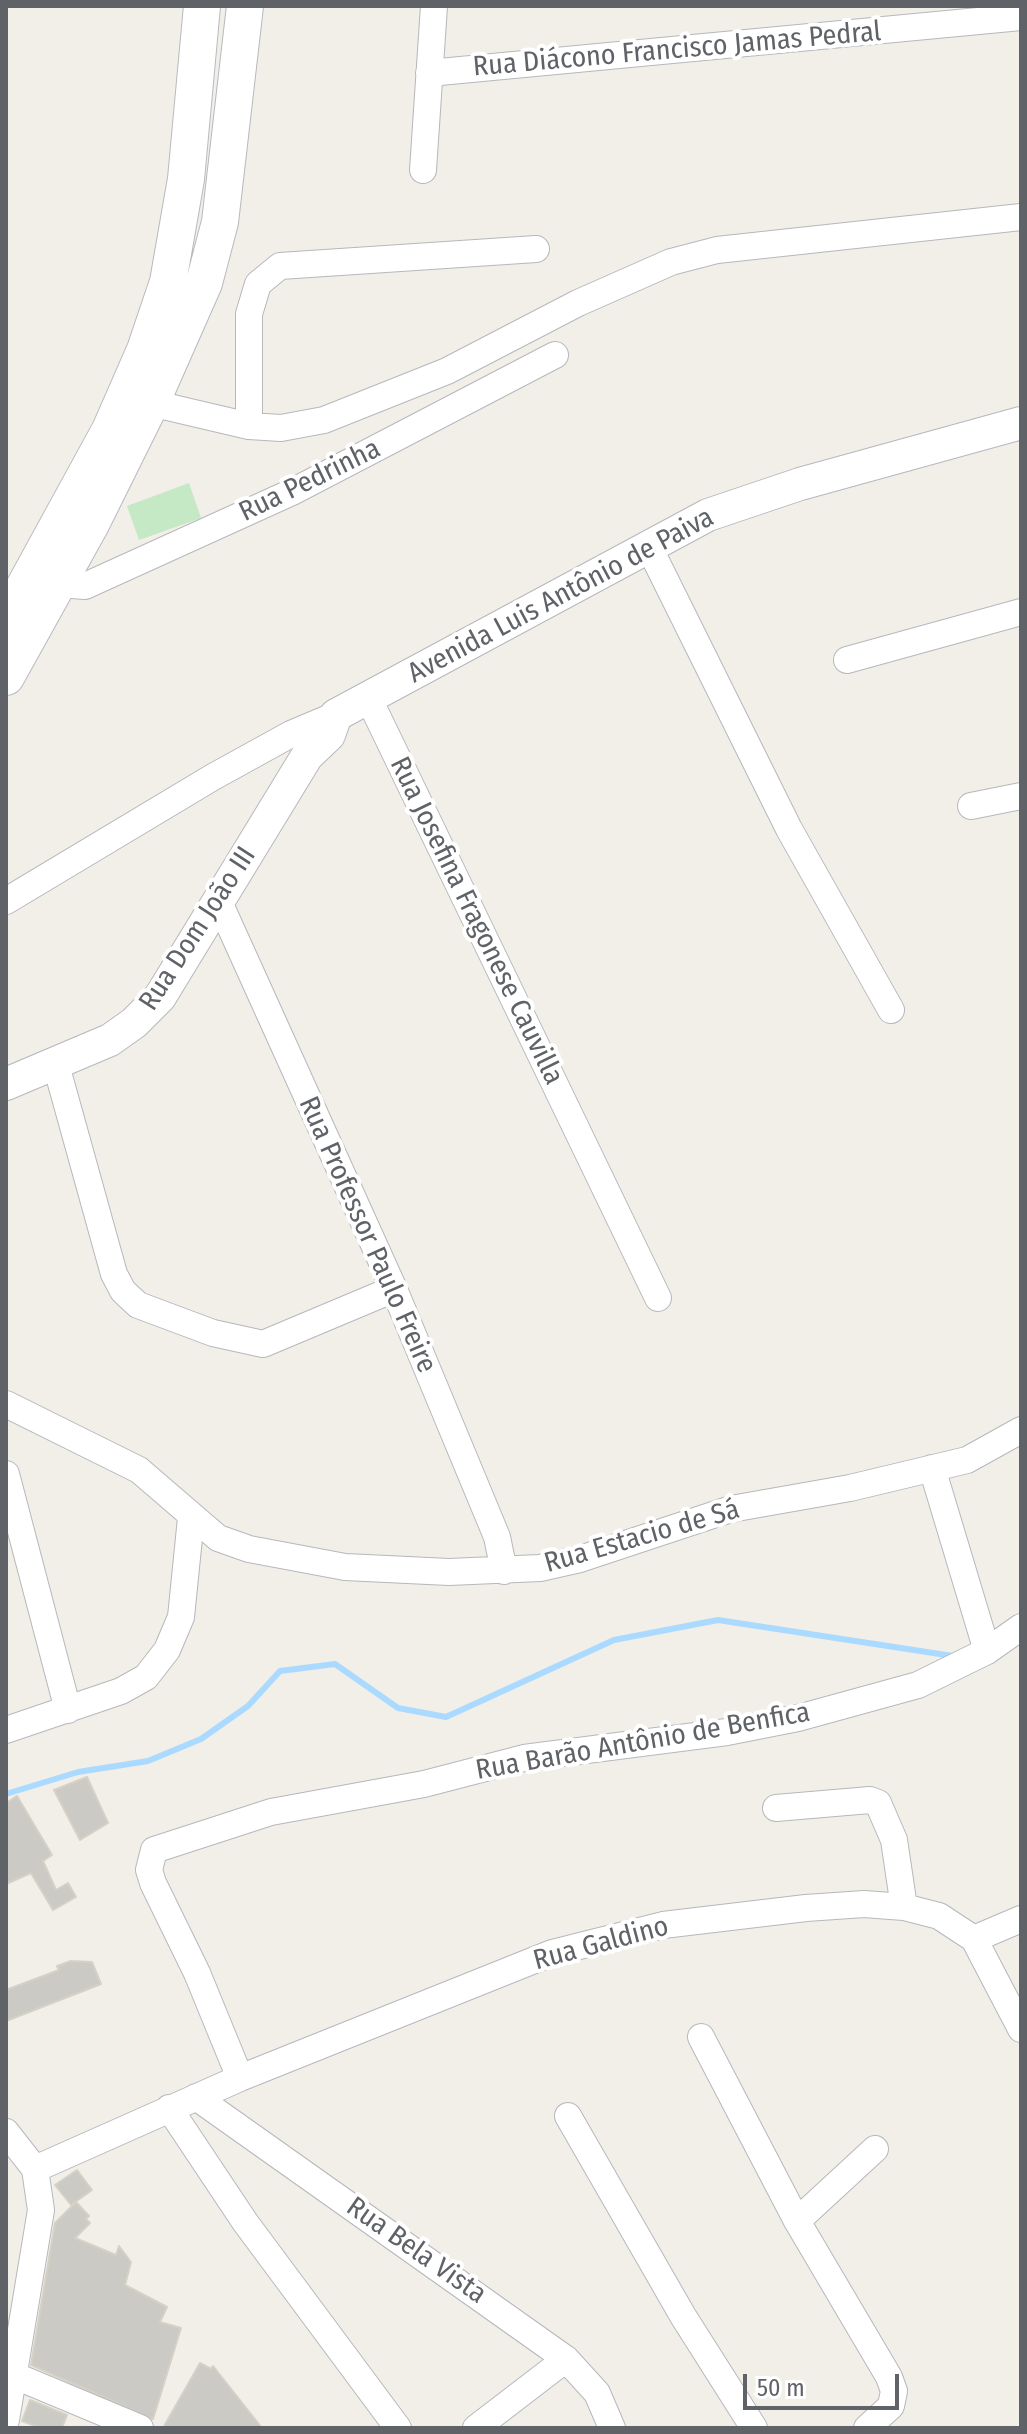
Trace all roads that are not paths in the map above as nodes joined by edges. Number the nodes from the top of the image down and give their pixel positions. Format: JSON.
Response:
{"nodes":[{"id":1,"x":202,"y":6,"type":"edge"},
{"id":2,"x":245,"y":6,"type":"edge"},
{"id":3,"x":434,"y":6,"type":"edge"},
{"id":4,"x":922,"y":17,"type":"edge"},
{"id":5,"x":1021,"y":17,"type":"edge"},
{"id":6,"x":429,"y":73,"type":"junction"},
{"id":7,"x":423,"y":170,"type":"dead end"},
{"id":8,"x":1021,"y":217,"type":"edge"},
{"id":9,"x":536,"y":249,"type":"dead end"},
{"id":10,"x":175,"y":254,"type":"junction"},
{"id":11,"x":210,"y":259,"type":"junction"},
{"id":12,"x":555,"y":355,"type":"dead end"},
{"id":13,"x":151,"y":403,"type":"junction"},
{"id":14,"x":1021,"y":423,"type":"edge"},
{"id":15,"x":249,"y":426,"type":"junction"},
{"id":16,"x":121,"y":436,"type":"junction"},
{"id":17,"x":648,"y":545,"type":"junction"},
{"id":18,"x":59,"y":584,"type":"junction"},
{"id":19,"x":1021,"y":612,"type":"edge"},
{"id":20,"x":6,"y":620,"type":"edge"},
{"id":21,"x":847,"y":660,"type":"dead end"},
{"id":22,"x":6,"y":677,"type":"edge"},
{"id":23,"x":369,"y":699,"type":"junction"},
{"id":24,"x":336,"y":715,"type":"junction"},
{"id":25,"x":1021,"y":796,"type":"edge"},
{"id":26,"x":971,"y":806,"type":"dead end"},
{"id":27,"x":6,"y":901,"type":"edge"},
{"id":28,"x":219,"y":902,"type":"junction"},
{"id":29,"x":891,"y":1010,"type":"dead end"},
{"id":30,"x":56,"y":1065,"type":"junction"},
{"id":31,"x":6,"y":1084,"type":"edge"},
{"id":32,"x":394,"y":1289,"type":"junction"},
{"id":33,"x":658,"y":1298,"type":"dead end"},
{"id":34,"x":6,"y":1404,"type":"edge"},
{"id":35,"x":1021,"y":1430,"type":"edge"},
{"id":36,"x":932,"y":1468,"type":"junction"},
{"id":37,"x":6,"y":1474,"type":"edge"},
{"id":38,"x":191,"y":1518,"type":"junction"},
{"id":39,"x":504,"y":1571,"type":"junction"},
{"id":40,"x":1021,"y":1627,"type":"edge"},
{"id":41,"x":987,"y":1651,"type":"junction"},
{"id":42,"x":68,"y":1710,"type":"junction"},
{"id":43,"x":6,"y":1730,"type":"edge"},
{"id":44,"x":776,"y":1808,"type":"dead end"},
{"id":45,"x":904,"y":1907,"type":"junction"},
{"id":46,"x":1021,"y":1919,"type":"edge"},
{"id":47,"x":974,"y":1939,"type":"junction"},
{"id":48,"x":1021,"y":2029,"type":"edge"},
{"id":49,"x":701,"y":2037,"type":"dead end"},
{"id":50,"x":240,"y":2078,"type":"junction"},
{"id":51,"x":196,"y":2097,"type":"junction"},
{"id":52,"x":169,"y":2108,"type":"junction"},
{"id":53,"x":568,"y":2116,"type":"dead end"},
{"id":54,"x":6,"y":2132,"type":"edge"},
{"id":55,"x":875,"y":2149,"type":"dead end"},
{"id":56,"x":35,"y":2169,"type":"junction"},
{"id":57,"x":797,"y":2221,"type":"junction"},
{"id":58,"x":566,"y":2359,"type":"junction"},
{"id":59,"x":13,"y":2375,"type":"junction"},
{"id":60,"x":6,"y":2420,"type":"edge"},
{"id":61,"x":140,"y":2428,"type":"edge"},
{"id":62,"x":398,"y":2428,"type":"edge"},
{"id":63,"x":476,"y":2428,"type":"edge"},
{"id":64,"x":612,"y":2428,"type":"edge"},
{"id":65,"x":754,"y":2428,"type":"edge"},
{"id":66,"x":867,"y":2428,"type":"edge"}],
"edges":[{"from":1,"to":10,"type":"main road"},
{"from":2,"to":11,"type":"main road"},
{"from":3,"to":6,"type":"street"},
{"from":4,"to":5,"type":"street","name":"Rua Diácono Francisco Jamas Pedral"},
{"from":4,"to":6,"type":"street","name":"Rua Diácono Francisco Jamas Pedral"},
{"from":6,"to":7,"type":"street"},
{"from":8,"to":15,"type":"street"},
{"from":9,"to":15,"type":"street"},
{"from":10,"to":11,"type":"main road"},
{"from":10,"to":16,"type":"main road"},
{"from":11,"to":13,"type":"main road"},
{"from":12,"to":18,"type":"street","name":"Rua Pedrinha"},
{"from":13,"to":15,"type":"street"},
{"from":13,"to":16,"type":"main road"},
{"from":14,"to":17,"type":"street","name":"Avenida Luis Antônio de Paiva"},
{"from":16,"to":18,"type":"main road"},
{"from":16,"to":20,"type":"main road"},
{"from":17,"to":23,"type":"street","name":"Avenida Luis Antônio de Paiva"},
{"from":17,"to":29,"type":"street"},
{"from":18,"to":22,"type":"main road"},
{"from":19,"to":21,"type":"street"},
{"from":23,"to":24,"type":"street","name":"Avenida Luis Antônio de Paiva"},
{"from":23,"to":33,"type":"street","name":"Rua Josefina Fragonese Cauvilla"},
{"from":24,"to":27,"type":"street"},
{"from":24,"to":28,"type":"street","name":"Rua Dom João III"},
{"from":25,"to":26,"type":"street"},
{"from":28,"to":30,"type":"street","name":"Rua Dom João III"},
{"from":28,"to":32,"type":"street","name":"Rua Professor Paulo Freire"},
{"from":30,"to":31,"type":"street","name":"Rua Dom João III"},
{"from":30,"to":32,"type":"street"},
{"from":32,"to":39,"type":"street","name":"Rua Professor Paulo Freire"},
{"from":34,"to":38,"type":"street","name":"Rua Estacio de Sá"},
{"from":35,"to":36,"type":"street","name":"Rua Estacio de Sá"},
{"from":36,"to":39,"type":"street","name":"Rua Estacio de Sá"},
{"from":36,"to":41,"type":"street"},
{"from":37,"to":42,"type":"street"},
{"from":38,"to":39,"type":"street","name":"Rua Estacio de Sá"},
{"from":38,"to":42,"type":"street"},
{"from":40,"to":41,"type":"street","name":"Rua Barão Antônio de Benfica"},
{"from":41,"to":50,"type":"street","name":"Rua Barão Antônio de Benfica"},
{"from":42,"to":43,"type":"street"},
{"from":44,"to":45,"type":"street"},
{"from":45,"to":47,"type":"street","name":"Rua Galdino"},
{"from":45,"to":50,"type":"street","name":"Rua Galdino"},
{"from":46,"to":47,"type":"street"},
{"from":47,"to":48,"type":"street"},
{"from":49,"to":57,"type":"street"},
{"from":50,"to":51,"type":"street","name":"Rua Galdino"},
{"from":51,"to":52,"type":"street","name":"Rua Galdino"},
{"from":51,"to":58,"type":"street","name":"Rua Bela Vista"},
{"from":52,"to":56,"type":"street","name":"Rua Galdino"},
{"from":52,"to":62,"type":"street"},
{"from":53,"to":65,"type":"street"},
{"from":54,"to":56,"type":"street"},
{"from":55,"to":57,"type":"street"},
{"from":56,"to":59,"type":"street"},
{"from":57,"to":66,"type":"street"},
{"from":58,"to":63,"type":"street"},
{"from":58,"to":64,"type":"street","name":"Rua Bela Vista"},
{"from":59,"to":60,"type":"street"},
{"from":59,"to":61,"type":"street"}]}
